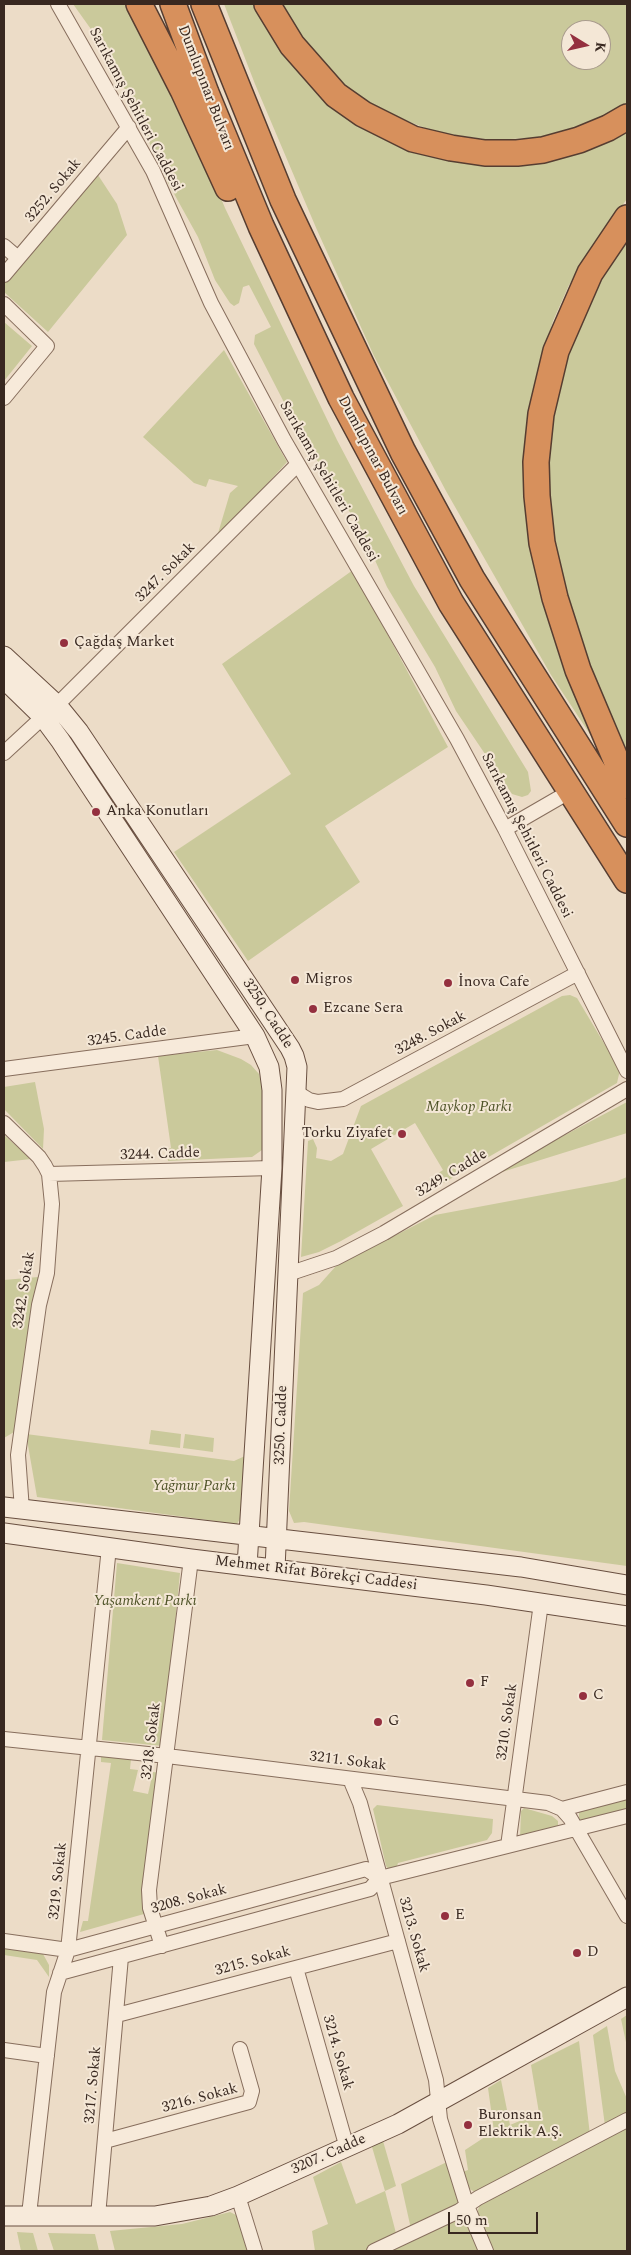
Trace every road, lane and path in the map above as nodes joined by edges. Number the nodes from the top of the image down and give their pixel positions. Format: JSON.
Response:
{"nodes":[{"id":1,"x":58,"y":4,"type":"edge"},
{"id":2,"x":139,"y":4,"type":"edge"},
{"id":3,"x":173,"y":4,"type":"edge"},
{"id":4,"x":204,"y":4,"type":"edge"},
{"id":5,"x":267,"y":4,"type":"edge"},
{"id":6,"x":627,"y":117,"type":"edge"},
{"id":7,"x":129,"y":128,"type":"junction"},
{"id":8,"x":627,"y":218,"type":"edge"},
{"id":9,"x":4,"y":246,"type":"edge"},
{"id":10,"x":18,"y":258,"type":"junction"},
{"id":11,"x":4,"y":275,"type":"edge"},
{"id":12,"x":4,"y":304,"type":"edge"},
{"id":13,"x":4,"y":398,"type":"edge"},
{"id":14,"x":341,"y":398,"type":"junction"},
{"id":15,"x":298,"y":464,"type":"junction"},
{"id":16,"x":4,"y":656,"type":"edge"},
{"id":17,"x":4,"y":679,"type":"edge"},
{"id":18,"x":50,"y":711,"type":"junction"},
{"id":19,"x":4,"y":753,"type":"edge"},
{"id":20,"x":627,"y":786,"type":"edge"},
{"id":21,"x":569,"y":792,"type":"junction"},
{"id":22,"x":627,"y":824,"type":"edge"},
{"id":23,"x":505,"y":829,"type":"junction"},
{"id":24,"x":627,"y":880,"type":"edge"},
{"id":25,"x":578,"y":973,"type":"junction"},
{"id":26,"x":255,"y":1036,"type":"junction"},
{"id":27,"x":4,"y":1070,"type":"edge"},
{"id":28,"x":627,"y":1071,"type":"edge"},
{"id":29,"x":627,"y":1089,"type":"edge"},
{"id":30,"x":272,"y":1090,"type":"junction"},
{"id":31,"x":296,"y":1092,"type":"junction"},
{"id":32,"x":4,"y":1123,"type":"edge"},
{"id":33,"x":272,"y":1168,"type":"junction"},
{"id":34,"x":293,"y":1169,"type":"junction"},
{"id":35,"x":49,"y":1174,"type":"junction"},
{"id":36,"x":288,"y":1274,"type":"junction"},
{"id":37,"x":4,"y":1452,"type":"edge"},
{"id":38,"x":18,"y":1455,"type":"junction"},
{"id":39,"x":4,"y":1507,"type":"edge"},
{"id":40,"x":22,"y":1510,"type":"junction"},
{"id":41,"x":4,"y":1533,"type":"edge"},
{"id":42,"x":249,"y":1537,"type":"junction"},
{"id":43,"x":277,"y":1540,"type":"junction"},
{"id":44,"x":109,"y":1547,"type":"junction"},
{"id":45,"x":191,"y":1559,"type":"junction"},
{"id":46,"x":247,"y":1566,"type":"junction"},
{"id":47,"x":275,"y":1569,"type":"junction"},
{"id":48,"x":627,"y":1585,"type":"edge"},
{"id":49,"x":541,"y":1603,"type":"junction"},
{"id":50,"x":627,"y":1616,"type":"edge"},
{"id":51,"x":4,"y":1739,"type":"edge"},
{"id":52,"x":89,"y":1748,"type":"junction"},
{"id":53,"x":167,"y":1756,"type":"junction"},
{"id":54,"x":350,"y":1779,"type":"junction"},
{"id":55,"x":627,"y":1792,"type":"edge"},
{"id":56,"x":514,"y":1798,"type":"junction"},
{"id":57,"x":562,"y":1810,"type":"junction"},
{"id":58,"x":627,"y":1816,"type":"edge"},
{"id":59,"x":576,"y":1829,"type":"junction"},
{"id":60,"x":508,"y":1846,"type":"junction"},
{"id":61,"x":380,"y":1878,"type":"junction"},
{"id":62,"x":627,"y":1916,"type":"edge"},
{"id":63,"x":155,"y":1926,"type":"junction"},
{"id":64,"x":398,"y":1940,"type":"junction"},
{"id":65,"x":4,"y":1941,"type":"edge"},
{"id":66,"x":162,"y":1946,"type":"junction"},
{"id":67,"x":68,"y":1950,"type":"junction"},
{"id":68,"x":121,"y":1957,"type":"junction"},
{"id":69,"x":296,"y":1968,"type":"junction"},
{"id":70,"x":60,"y":1973,"type":"junction"},
{"id":71,"x":627,"y":1997,"type":"edge"},
{"id":72,"x":117,"y":2015,"type":"junction"},
{"id":73,"x":240,"y":2049,"type":"dead end"},
{"id":74,"x":4,"y":2050,"type":"edge"},
{"id":75,"x":47,"y":2056,"type":"junction"},
{"id":76,"x":438,"y":2101,"type":"junction"},
{"id":77,"x":627,"y":2120,"type":"edge"},
{"id":78,"x":105,"y":2141,"type":"junction"},
{"id":79,"x":347,"y":2148,"type":"junction"},
{"id":80,"x":238,"y":2196,"type":"junction"},
{"id":81,"x":467,"y":2206,"type":"junction"},
{"id":82,"x":30,"y":2215,"type":"junction"},
{"id":83,"x":4,"y":2216,"type":"edge"},
{"id":84,"x":98,"y":2216,"type":"junction"},
{"id":85,"x":255,"y":2251,"type":"edge"},
{"id":86,"x":374,"y":2251,"type":"edge"},
{"id":87,"x":486,"y":2251,"type":"edge"}],
"edges":[{"from":1,"to":7,"type":"street","name":"Sarıkamış Şehitleri Caddesi"},
{"from":2,"to":14,"type":"highway"},
{"from":3,"to":14,"type":"highway","name":"Dumlupınar Bulvarı"},
{"from":4,"to":22,"type":"highway","name":"Dumlupınar Bulvarı"},
{"from":5,"to":6,"type":"highway"},
{"from":7,"to":10,"type":"street","name":"3252. Sokak"},
{"from":7,"to":15,"type":"street","name":"Sarıkamış Şehitleri Caddesi"},
{"from":8,"to":20,"type":"highway"},
{"from":9,"to":10,"type":"street"},
{"from":10,"to":11,"type":"street","name":"3252. Sokak"},
{"from":12,"to":13,"type":"street"},
{"from":14,"to":21,"type":"highway","name":"Dumlupınar Bulvarı"},
{"from":15,"to":18,"type":"street","name":"3247. Sokak"},
{"from":15,"to":23,"type":"street","name":"Sarıkamış Şehitleri Caddesi"},
{"from":16,"to":18,"type":"street","name":"3250. Cadde"},
{"from":17,"to":18,"type":"street","name":"3250. Cadde"},
{"from":18,"to":19,"type":"street","name":"3247. Sokak"},
{"from":18,"to":26,"type":"street","name":"3250. Cadde"},
{"from":18,"to":31,"type":"street","name":"3250. Cadde"},
{"from":21,"to":23,"type":"street"},
{"from":21,"to":24,"type":"highway","name":"Dumlupınar Bulvarı"},
{"from":23,"to":25,"type":"street","name":"Sarıkamış Şehitleri Caddesi"},
{"from":25,"to":28,"type":"street","name":"Sarıkamış Şehitleri Caddesi"},
{"from":25,"to":31,"type":"street","name":"3248. Sokak"},
{"from":26,"to":27,"type":"street","name":"3245. Cadde"},
{"from":26,"to":30,"type":"street","name":"3250. Cadde"},
{"from":29,"to":36,"type":"street","name":"3249. Cadde"},
{"from":30,"to":31,"type":"street"},
{"from":30,"to":33,"type":"street","name":"3250. Cadde"},
{"from":31,"to":34,"type":"street","name":"3250. Cadde"},
{"from":32,"to":35,"type":"street","name":"3242. Sokak"},
{"from":33,"to":34,"type":"street"},
{"from":33,"to":35,"type":"street","name":"3244. Cadde"},
{"from":33,"to":42,"type":"street","name":"3250. Cadde"},
{"from":34,"to":36,"type":"street","name":"3250. Cadde"},
{"from":35,"to":38,"type":"street","name":"3242. Sokak"},
{"from":36,"to":43,"type":"street","name":"3250. Cadde"},
{"from":37,"to":38,"type":"street"},
{"from":38,"to":40,"type":"street","name":"3242. Sokak"},
{"from":39,"to":40,"type":"street","name":"Mehmet Rifat Börekçi Caddesi"},
{"from":40,"to":42,"type":"street","name":"Mehmet Rifat Börekçi Caddesi"},
{"from":41,"to":44,"type":"street","name":"Mehmet Rifat Börekçi Caddesi"},
{"from":42,"to":43,"type":"street","name":"Mehmet Rifat Börekçi Caddesi"},
{"from":42,"to":46,"type":"street","name":"3250. Cadde"},
{"from":43,"to":47,"type":"street","name":"3250. Cadde"},
{"from":43,"to":48,"type":"street","name":"Mehmet Rifat Börekçi Caddesi"},
{"from":44,"to":45,"type":"street","name":"Mehmet Rifat Börekçi Caddesi"},
{"from":44,"to":52,"type":"street","name":"3219. Sokak"},
{"from":45,"to":46,"type":"street","name":"Mehmet Rifat Börekçi Caddesi"},
{"from":45,"to":53,"type":"street","name":"3218. Sokak"},
{"from":46,"to":47,"type":"street","name":"Mehmet Rifat Börekçi Caddesi"},
{"from":47,"to":49,"type":"street","name":"Mehmet Rifat Börekçi Caddesi"},
{"from":49,"to":50,"type":"street","name":"Mehmet Rifat Börekçi Caddesi"},
{"from":49,"to":56,"type":"street","name":"3210. Sokak"},
{"from":51,"to":52,"type":"street","name":"3211. Sokak"},
{"from":52,"to":53,"type":"street","name":"3211. Sokak"},
{"from":52,"to":67,"type":"street","name":"3219. Sokak"},
{"from":53,"to":54,"type":"street","name":"3211. Sokak"},
{"from":53,"to":63,"type":"street","name":"3218. Sokak"},
{"from":54,"to":56,"type":"street","name":"3211. Sokak"},
{"from":54,"to":61,"type":"street","name":"3213. Sokak"},
{"from":55,"to":57,"type":"street"},
{"from":56,"to":57,"type":"street","name":"3211. Sokak"},
{"from":56,"to":60,"type":"street","name":"3210. Sokak"},
{"from":57,"to":59,"type":"street"},
{"from":58,"to":59,"type":"street"},
{"from":59,"to":60,"type":"street"},
{"from":59,"to":62,"type":"street"},
{"from":60,"to":61,"type":"street"},
{"from":61,"to":63,"type":"street","name":"3208. Sokak"},
{"from":61,"to":64,"type":"street","name":"3213. Sokak"},
{"from":61,"to":66,"type":"street"},
{"from":63,"to":66,"type":"street","name":"3218. Sokak"},
{"from":63,"to":67,"type":"street","name":"3208. Sokak"},
{"from":64,"to":69,"type":"street","name":"3215. Sokak"},
{"from":64,"to":76,"type":"street","name":"3213. Sokak"},
{"from":65,"to":67,"type":"street","name":"3208. Sokak"},
{"from":66,"to":68,"type":"street"},
{"from":67,"to":70,"type":"street","name":"3219. Sokak"},
{"from":68,"to":70,"type":"street"},
{"from":68,"to":72,"type":"street","name":"3217. Sokak"},
{"from":69,"to":72,"type":"street","name":"3215. Sokak"},
{"from":69,"to":79,"type":"street","name":"3214. Sokak"},
{"from":70,"to":75,"type":"street","name":"3219. Sokak"},
{"from":71,"to":76,"type":"street","name":"3207. Cadde"},
{"from":72,"to":78,"type":"street","name":"3217. Sokak"},
{"from":73,"to":78,"type":"street","name":"3216. Sokak"},
{"from":74,"to":75,"type":"street"},
{"from":75,"to":82,"type":"street","name":"3219. Sokak"},
{"from":76,"to":79,"type":"street","name":"3207. Cadde"},
{"from":76,"to":81,"type":"street","name":"3213. Sokak"},
{"from":77,"to":81,"type":"street"},
{"from":78,"to":84,"type":"street","name":"3217. Sokak"},
{"from":79,"to":80,"type":"street","name":"3207. Cadde"},
{"from":80,"to":84,"type":"street","name":"3207. Cadde"},
{"from":80,"to":85,"type":"street"},
{"from":81,"to":86,"type":"street"},
{"from":81,"to":87,"type":"street","name":"3213. Sokak"},
{"from":82,"to":83,"type":"street","name":"3207. Cadde"},
{"from":82,"to":84,"type":"street","name":"3207. Cadde"}]}
